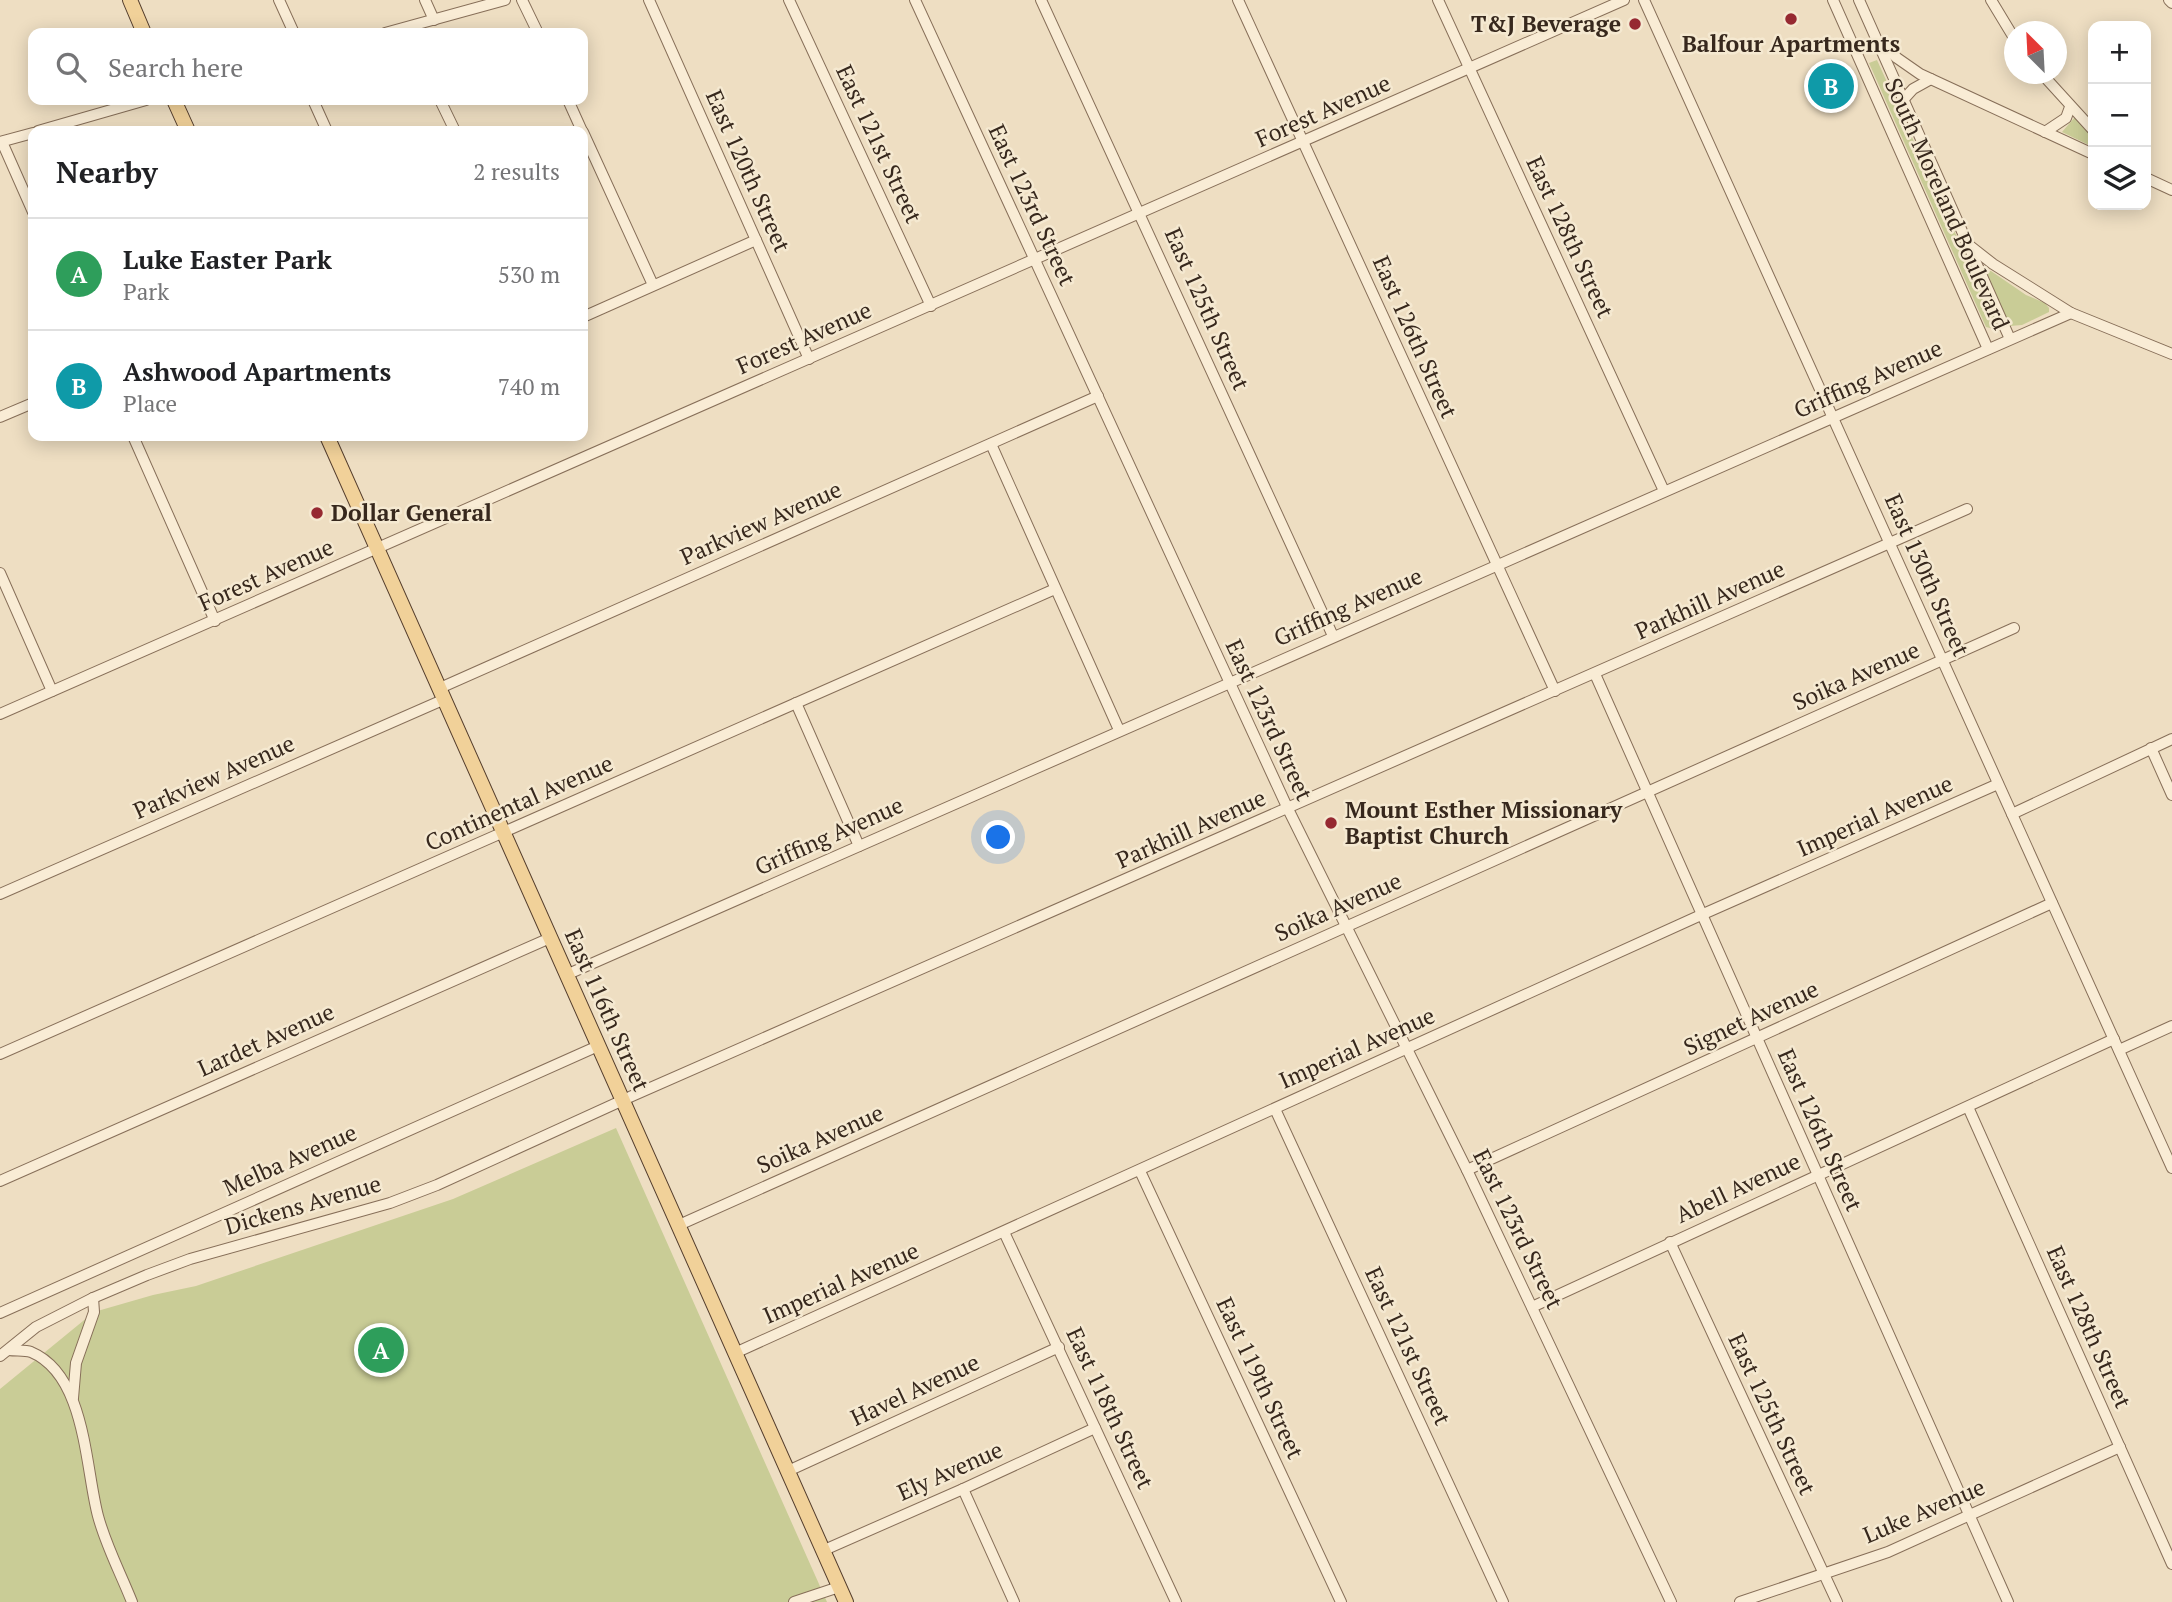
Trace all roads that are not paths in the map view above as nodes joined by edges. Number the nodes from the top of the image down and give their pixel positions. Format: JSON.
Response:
{"nodes":[{"id":1,"x":130,"y":0,"type":"edge"},
{"id":2,"x":279,"y":0,"type":"edge"},
{"id":3,"x":425,"y":0,"type":"edge"},
{"id":4,"x":505,"y":0,"type":"edge"},
{"id":5,"x":522,"y":0,"type":"edge"},
{"id":6,"x":649,"y":0,"type":"edge"},
{"id":7,"x":789,"y":0,"type":"edge"},
{"id":8,"x":915,"y":0,"type":"edge"},
{"id":9,"x":1041,"y":0,"type":"edge"},
{"id":10,"x":1238,"y":0,"type":"edge"},
{"id":11,"x":1438,"y":0,"type":"edge"},
{"id":12,"x":1624,"y":0,"type":"edge"},
{"id":13,"x":1644,"y":0,"type":"edge"},
{"id":14,"x":1833,"y":0,"type":"edge"},
{"id":15,"x":1859,"y":0,"type":"edge"},
{"id":16,"x":1991,"y":0,"type":"edge"},
{"id":17,"x":434,"y":20,"type":"junction"},
{"id":18,"x":2004,"y":21,"type":"edge"},
{"id":19,"x":142,"y":28,"type":"edge"},
{"id":20,"x":292,"y":28,"type":"edge"},
{"id":21,"x":413,"y":28,"type":"edge"},
{"id":22,"x":536,"y":28,"type":"edge"},
{"id":23,"x":1876,"y":39,"type":"junction"},
{"id":24,"x":1854,"y":48,"type":"junction"},
{"id":25,"x":1469,"y":69,"type":"junction"},
{"id":26,"x":1931,"y":79,"type":"junction"},
{"id":27,"x":2050,"y":84,"type":"edge"},
{"id":28,"x":1903,"y":100,"type":"junction"},
{"id":29,"x":129,"y":105,"type":"edge"},
{"id":30,"x":176,"y":105,"type":"edge"},
{"id":31,"x":315,"y":105,"type":"edge"},
{"id":32,"x":442,"y":105,"type":"edge"},
{"id":33,"x":570,"y":105,"type":"edge"},
{"id":34,"x":2070,"y":107,"type":"junction"},
{"id":35,"x":2088,"y":125,"type":"edge"},
{"id":36,"x":55,"y":126,"type":"edge"},
{"id":37,"x":186,"y":126,"type":"edge"},
{"id":38,"x":325,"y":126,"type":"edge"},
{"id":39,"x":453,"y":126,"type":"edge"},
{"id":40,"x":580,"y":126,"type":"edge"},
{"id":41,"x":2045,"y":132,"type":"junction"},
{"id":42,"x":28,"y":134,"type":"edge"},
{"id":43,"x":1,"y":142,"type":"edge"},
{"id":44,"x":1304,"y":142,"type":"junction"},
{"id":45,"x":588,"y":143,"type":"edge"},
{"id":46,"x":2088,"y":152,"type":"edge"},
{"id":47,"x":2151,"y":180,"type":"edge"},
{"id":48,"x":2172,"y":190,"type":"edge"},
{"id":49,"x":28,"y":201,"type":"edge"},
{"id":50,"x":1140,"y":212,"type":"junction"},
{"id":51,"x":756,"y":240,"type":"junction"},
{"id":52,"x":1967,"y":244,"type":"junction"},
{"id":53,"x":1034,"y":260,"type":"junction"},
{"id":54,"x":653,"y":285,"type":"junction"},
{"id":55,"x":931,"y":306,"type":"junction"},
{"id":56,"x":2071,"y":313,"type":"junction"},
{"id":57,"x":588,"y":315,"type":"edge"},
{"id":58,"x":2010,"y":339,"type":"junction"},
{"id":59,"x":1988,"y":349,"type":"junction"},
{"id":60,"x":2172,"y":354,"type":"edge"},
{"id":61,"x":808,"y":359,"type":"junction"},
{"id":62,"x":1098,"y":396,"type":"junction"},
{"id":63,"x":28,"y":404,"type":"edge"},
{"id":64,"x":0,"y":417,"type":"edge"},
{"id":65,"x":1833,"y":418,"type":"junction"},
{"id":66,"x":135,"y":441,"type":"edge"},
{"id":67,"x":329,"y":441,"type":"edge"},
{"id":68,"x":991,"y":444,"type":"junction"},
{"id":69,"x":1664,"y":491,"type":"junction"},
{"id":70,"x":1967,"y":509,"type":"dead end"},
{"id":71,"x":1890,"y":544,"type":"junction"},
{"id":72,"x":378,"y":548,"type":"junction"},
{"id":73,"x":1496,"y":565,"type":"junction"},
{"id":74,"x":0,"y":573,"type":"edge"},
{"id":75,"x":1055,"y":589,"type":"junction"},
{"id":76,"x":215,"y":621,"type":"junction"},
{"id":77,"x":2014,"y":628,"type":"dead end"},
{"id":78,"x":1333,"y":636,"type":"junction"},
{"id":79,"x":1942,"y":661,"type":"junction"},
{"id":80,"x":1595,"y":674,"type":"junction"},
{"id":81,"x":1228,"y":682,"type":"junction"},
{"id":82,"x":52,"y":691,"type":"junction"},
{"id":83,"x":1555,"y":691,"type":"junction"},
{"id":84,"x":442,"y":693,"type":"junction"},
{"id":85,"x":796,"y":703,"type":"junction"},
{"id":86,"x":0,"y":714,"type":"edge"},
{"id":87,"x":1119,"y":730,"type":"junction"},
{"id":88,"x":2172,"y":739,"type":"edge"},
{"id":89,"x":2151,"y":748,"type":"junction"},
{"id":90,"x":1998,"y":784,"type":"junction"},
{"id":91,"x":1648,"y":792,"type":"junction"},
{"id":92,"x":2172,"y":795,"type":"edge"},
{"id":93,"x":1288,"y":809,"type":"junction"},
{"id":94,"x":2012,"y":814,"type":"junction"},
{"id":95,"x":504,"y":833,"type":"junction"},
{"id":96,"x":859,"y":846,"type":"junction"},
{"id":97,"x":0,"y":894,"type":"edge"},
{"id":98,"x":2052,"y":903,"type":"junction"},
{"id":99,"x":1701,"y":915,"type":"junction"},
{"id":100,"x":1347,"y":926,"type":"junction"},
{"id":101,"x":550,"y":938,"type":"junction"},
{"id":102,"x":566,"y":975,"type":"junction"},
{"id":103,"x":2172,"y":1027,"type":"edge"},
{"id":104,"x":1756,"y":1039,"type":"junction"},
{"id":105,"x":2114,"y":1039,"type":"junction"},
{"id":106,"x":598,"y":1046,"type":"junction"},
{"id":107,"x":1407,"y":1050,"type":"junction"},
{"id":108,"x":2119,"y":1050,"type":"junction"},
{"id":109,"x":0,"y":1054,"type":"edge"},
{"id":110,"x":622,"y":1101,"type":"junction"},
{"id":111,"x":1968,"y":1107,"type":"junction"},
{"id":112,"x":1275,"y":1109,"type":"junction"},
{"id":113,"x":2172,"y":1168,"type":"edge"},
{"id":114,"x":1466,"y":1170,"type":"junction"},
{"id":115,"x":1140,"y":1171,"type":"junction"},
{"id":116,"x":1817,"y":1174,"type":"junction"},
{"id":117,"x":0,"y":1181,"type":"edge"},
{"id":118,"x":678,"y":1225,"type":"junction"},
{"id":119,"x":1004,"y":1232,"type":"junction"},
{"id":120,"x":1670,"y":1242,"type":"junction"},
{"id":121,"x":93,"y":1298,"type":"junction"},
{"id":122,"x":1532,"y":1307,"type":"junction"},
{"id":123,"x":0,"y":1313,"type":"edge"},
{"id":124,"x":1059,"y":1347,"type":"junction"},
{"id":125,"x":5,"y":1353,"type":"edge"},
{"id":126,"x":735,"y":1353,"type":"junction"},
{"id":127,"x":73,"y":1398,"type":"junction"},
{"id":128,"x":1095,"y":1428,"type":"junction"},
{"id":129,"x":2120,"y":1447,"type":"junction"},
{"id":130,"x":788,"y":1471,"type":"junction"},
{"id":131,"x":963,"y":1489,"type":"junction"},
{"id":132,"x":1969,"y":1515,"type":"junction"},
{"id":133,"x":822,"y":1550,"type":"junction"},
{"id":134,"x":2172,"y":1564,"type":"edge"},
{"id":135,"x":1824,"y":1573,"type":"junction"},
{"id":136,"x":839,"y":1587,"type":"junction"},
{"id":137,"x":132,"y":1602,"type":"edge"},
{"id":138,"x":794,"y":1602,"type":"edge"},
{"id":139,"x":846,"y":1602,"type":"edge"},
{"id":140,"x":1014,"y":1602,"type":"edge"},
{"id":141,"x":1176,"y":1602,"type":"edge"},
{"id":142,"x":1341,"y":1602,"type":"edge"},
{"id":143,"x":1503,"y":1602,"type":"edge"},
{"id":144,"x":1671,"y":1602,"type":"edge"},
{"id":145,"x":1740,"y":1602,"type":"edge"},
{"id":146,"x":1837,"y":1602,"type":"edge"},
{"id":147,"x":2008,"y":1602,"type":"edge"}],
"edges":[{"from":1,"to":19,"type":"main road"},
{"from":2,"to":20,"type":"street"},
{"from":3,"to":17,"type":"street"},
{"from":4,"to":17,"type":"street"},
{"from":5,"to":22,"type":"street"},
{"from":6,"to":51,"type":"street","name":"East 120th Street"},
{"from":7,"to":55,"type":"street","name":"East 121st Street"},
{"from":8,"to":53,"type":"street","name":"East 123rd Street"},
{"from":9,"to":50,"type":"street","name":"East 125th Street"},
{"from":10,"to":44,"type":"street","name":"East 126th Street"},
{"from":11,"to":25,"type":"street","name":"East 128th Street"},
{"from":12,"to":25,"type":"street","name":"Forest Avenue"},
{"from":13,"to":65,"type":"street","name":"East 130th Street"},
{"from":14,"to":24,"type":"street","name":"South Moreland Boulevard"},
{"from":15,"to":23,"type":"street","name":"South Moreland Boulevard"},
{"from":16,"to":18,"type":"street"},
{"from":17,"to":21,"type":"street"},
{"from":23,"to":24,"type":"street"},
{"from":23,"to":26,"type":"street"},
{"from":23,"to":28,"type":"street","name":"South Moreland Boulevard"},
{"from":24,"to":59,"type":"street","name":"South Moreland Boulevard"},
{"from":25,"to":44,"type":"street","name":"Forest Avenue"},
{"from":25,"to":69,"type":"street","name":"East 128th Street"},
{"from":26,"to":28,"type":"street"},
{"from":26,"to":41,"type":"street"},
{"from":27,"to":34,"type":"street"},
{"from":28,"to":52,"type":"street","name":"South Moreland Boulevard"},
{"from":29,"to":36,"type":"street"},
{"from":30,"to":37,"type":"main road"},
{"from":31,"to":38,"type":"street"},
{"from":32,"to":39,"type":"street"},
{"from":33,"to":40,"type":"street"},
{"from":34,"to":35,"type":"street"},
{"from":34,"to":41,"type":"street"},
{"from":41,"to":46,"type":"street"},
{"from":42,"to":43,"type":"street"},
{"from":43,"to":49,"type":"street"},
{"from":44,"to":50,"type":"street","name":"Forest Avenue"},
{"from":44,"to":73,"type":"street","name":"East 126th Street"},
{"from":45,"to":54,"type":"street"},
{"from":47,"to":48,"type":"street"},
{"from":50,"to":53,"type":"street","name":"Forest Avenue"},
{"from":50,"to":78,"type":"street","name":"East 125th Street"},
{"from":51,"to":54,"type":"street"},
{"from":51,"to":61,"type":"street","name":"East 120th Street"},
{"from":52,"to":56,"type":"street"},
{"from":52,"to":58,"type":"street","name":"South Moreland Boulevard"},
{"from":53,"to":55,"type":"street","name":"Forest Avenue"},
{"from":53,"to":62,"type":"street","name":"East 123rd Street"},
{"from":54,"to":57,"type":"street"},
{"from":55,"to":61,"type":"street","name":"Forest Avenue"},
{"from":56,"to":58,"type":"street","name":"Griffing Avenue"},
{"from":56,"to":60,"type":"street"},
{"from":58,"to":59,"type":"street","name":"Griffing Avenue"},
{"from":59,"to":65,"type":"street","name":"Griffing Avenue"},
{"from":61,"to":72,"type":"street","name":"Forest Avenue"},
{"from":62,"to":68,"type":"street","name":"Parkview Avenue"},
{"from":62,"to":81,"type":"street","name":"East 123rd Street"},
{"from":63,"to":64,"type":"street"},
{"from":65,"to":69,"type":"street","name":"Griffing Avenue"},
{"from":65,"to":71,"type":"street","name":"East 130th Street"},
{"from":66,"to":76,"type":"street"},
{"from":67,"to":72,"type":"main road","name":"East 116th Street"},
{"from":68,"to":75,"type":"street"},
{"from":68,"to":84,"type":"street","name":"Parkview Avenue"},
{"from":69,"to":73,"type":"street","name":"Griffing Avenue"},
{"from":70,"to":71,"type":"street","name":"Parkhill Avenue"},
{"from":71,"to":79,"type":"street","name":"East 130th Street"},
{"from":71,"to":80,"type":"street","name":"Parkhill Avenue"},
{"from":72,"to":76,"type":"street","name":"Forest Avenue"},
{"from":72,"to":84,"type":"main road","name":"East 116th Street"},
{"from":73,"to":78,"type":"street","name":"Griffing Avenue"},
{"from":73,"to":83,"type":"street","name":"East 126th Street"},
{"from":74,"to":82,"type":"street"},
{"from":75,"to":85,"type":"street","name":"Continental Avenue"},
{"from":75,"to":87,"type":"street"},
{"from":76,"to":82,"type":"street","name":"Forest Avenue"},
{"from":77,"to":79,"type":"street","name":"Soika Avenue"},
{"from":78,"to":81,"type":"street","name":"Griffing Avenue"},
{"from":79,"to":90,"type":"street","name":"East 130th Street"},
{"from":79,"to":91,"type":"street","name":"Soika Avenue"},
{"from":80,"to":83,"type":"street","name":"Parkhill Avenue"},
{"from":80,"to":91,"type":"street","name":"East 126th Street"},
{"from":81,"to":87,"type":"street","name":"Griffing Avenue"},
{"from":81,"to":93,"type":"street","name":"East 123rd Street"},
{"from":82,"to":86,"type":"street","name":"Forest Avenue"},
{"from":83,"to":93,"type":"street","name":"Parkhill Avenue"},
{"from":84,"to":95,"type":"main road","name":"East 116th Street"},
{"from":84,"to":97,"type":"street","name":"Parkview Avenue"},
{"from":85,"to":95,"type":"street","name":"Continental Avenue"},
{"from":85,"to":96,"type":"street"},
{"from":87,"to":96,"type":"street","name":"Griffing Avenue"},
{"from":88,"to":89,"type":"street"},
{"from":89,"to":92,"type":"street"},
{"from":89,"to":94,"type":"street"},
{"from":90,"to":94,"type":"street","name":"East 130th Street"},
{"from":90,"to":99,"type":"street","name":"Imperial Avenue"},
{"from":91,"to":99,"type":"street","name":"East 126th Street"},
{"from":91,"to":100,"type":"street","name":"Soika Avenue"},
{"from":93,"to":100,"type":"street","name":"East 123rd Street"},
{"from":93,"to":110,"type":"street","name":"Parkhill Avenue"},
{"from":94,"to":98,"type":"street","name":"East 130th Street"},
{"from":95,"to":101,"type":"main road","name":"East 116th Street"},
{"from":95,"to":109,"type":"street","name":"Continental Avenue"},
{"from":96,"to":102,"type":"street","name":"Griffing Avenue"},
{"from":98,"to":104,"type":"street","name":"Signet Avenue"},
{"from":98,"to":105,"type":"street","name":"East 130th Street"},
{"from":99,"to":104,"type":"street","name":"East 126th Street"},
{"from":99,"to":107,"type":"street","name":"Imperial Avenue"},
{"from":100,"to":107,"type":"street","name":"East 123rd Street"},
{"from":100,"to":118,"type":"street","name":"Soika Avenue"},
{"from":101,"to":102,"type":"main road","name":"East 116th Street"},
{"from":101,"to":117,"type":"street","name":"Lardet Avenue"},
{"from":102,"to":106,"type":"main road","name":"East 116th Street"},
{"from":103,"to":108,"type":"street"},
{"from":104,"to":114,"type":"street","name":"Signet Avenue"},
{"from":104,"to":116,"type":"street","name":"East 126th Street"},
{"from":105,"to":108,"type":"street","name":"East 130th Street"},
{"from":105,"to":111,"type":"street","name":"Abell Avenue"},
{"from":106,"to":110,"type":"main road","name":"East 116th Street"},
{"from":106,"to":123,"type":"street","name":"Melba Avenue"},
{"from":107,"to":112,"type":"street","name":"Imperial Avenue"},
{"from":107,"to":114,"type":"street","name":"East 123rd Street"},
{"from":108,"to":113,"type":"street","name":"East 130th Street"},
{"from":110,"to":118,"type":"main road","name":"East 116th Street"},
{"from":110,"to":121,"type":"street","name":"Dickens Avenue"},
{"from":111,"to":116,"type":"street","name":"Abell Avenue"},
{"from":111,"to":129,"type":"street","name":"East 128th Street"},
{"from":112,"to":115,"type":"street","name":"Imperial Avenue"},
{"from":112,"to":143,"type":"street","name":"East 121st Street"},
{"from":114,"to":122,"type":"street","name":"East 123rd Street"},
{"from":115,"to":119,"type":"street","name":"Imperial Avenue"},
{"from":115,"to":142,"type":"street","name":"East 119th Street"},
{"from":116,"to":120,"type":"street","name":"Abell Avenue"},
{"from":116,"to":132,"type":"street","name":"East 126th Street"},
{"from":118,"to":126,"type":"main road","name":"East 116th Street"},
{"from":119,"to":124,"type":"street","name":"East 118th Street"},
{"from":119,"to":126,"type":"street","name":"Imperial Avenue"},
{"from":120,"to":122,"type":"street","name":"Abell Avenue"},
{"from":120,"to":135,"type":"street","name":"East 125th Street"},
{"from":121,"to":125,"type":"street","name":"Dickens Avenue"},
{"from":121,"to":127,"type":"street"},
{"from":122,"to":144,"type":"street","name":"East 123rd Street"},
{"from":124,"to":128,"type":"street","name":"East 118th Street"},
{"from":124,"to":130,"type":"street","name":"Havel Avenue"},
{"from":125,"to":127,"type":"street"},
{"from":126,"to":130,"type":"main road","name":"East 116th Street"},
{"from":127,"to":137,"type":"street"},
{"from":128,"to":131,"type":"street","name":"Ely Avenue"},
{"from":128,"to":141,"type":"street","name":"East 118th Street"},
{"from":129,"to":132,"type":"street","name":"Luke Avenue"},
{"from":129,"to":134,"type":"street","name":"East 128th Street"},
{"from":130,"to":133,"type":"main road","name":"East 116th Street"},
{"from":131,"to":133,"type":"street","name":"Ely Avenue"},
{"from":131,"to":140,"type":"street"},
{"from":132,"to":135,"type":"street","name":"Luke Avenue"},
{"from":132,"to":147,"type":"street","name":"East 126th Street"},
{"from":133,"to":136,"type":"main road","name":"East 116th Street"},
{"from":135,"to":145,"type":"street","name":"Luke Avenue"},
{"from":135,"to":146,"type":"street","name":"East 125th Street"},
{"from":136,"to":138,"type":"street"},
{"from":136,"to":139,"type":"main road","name":"East 116th Street"}]}
